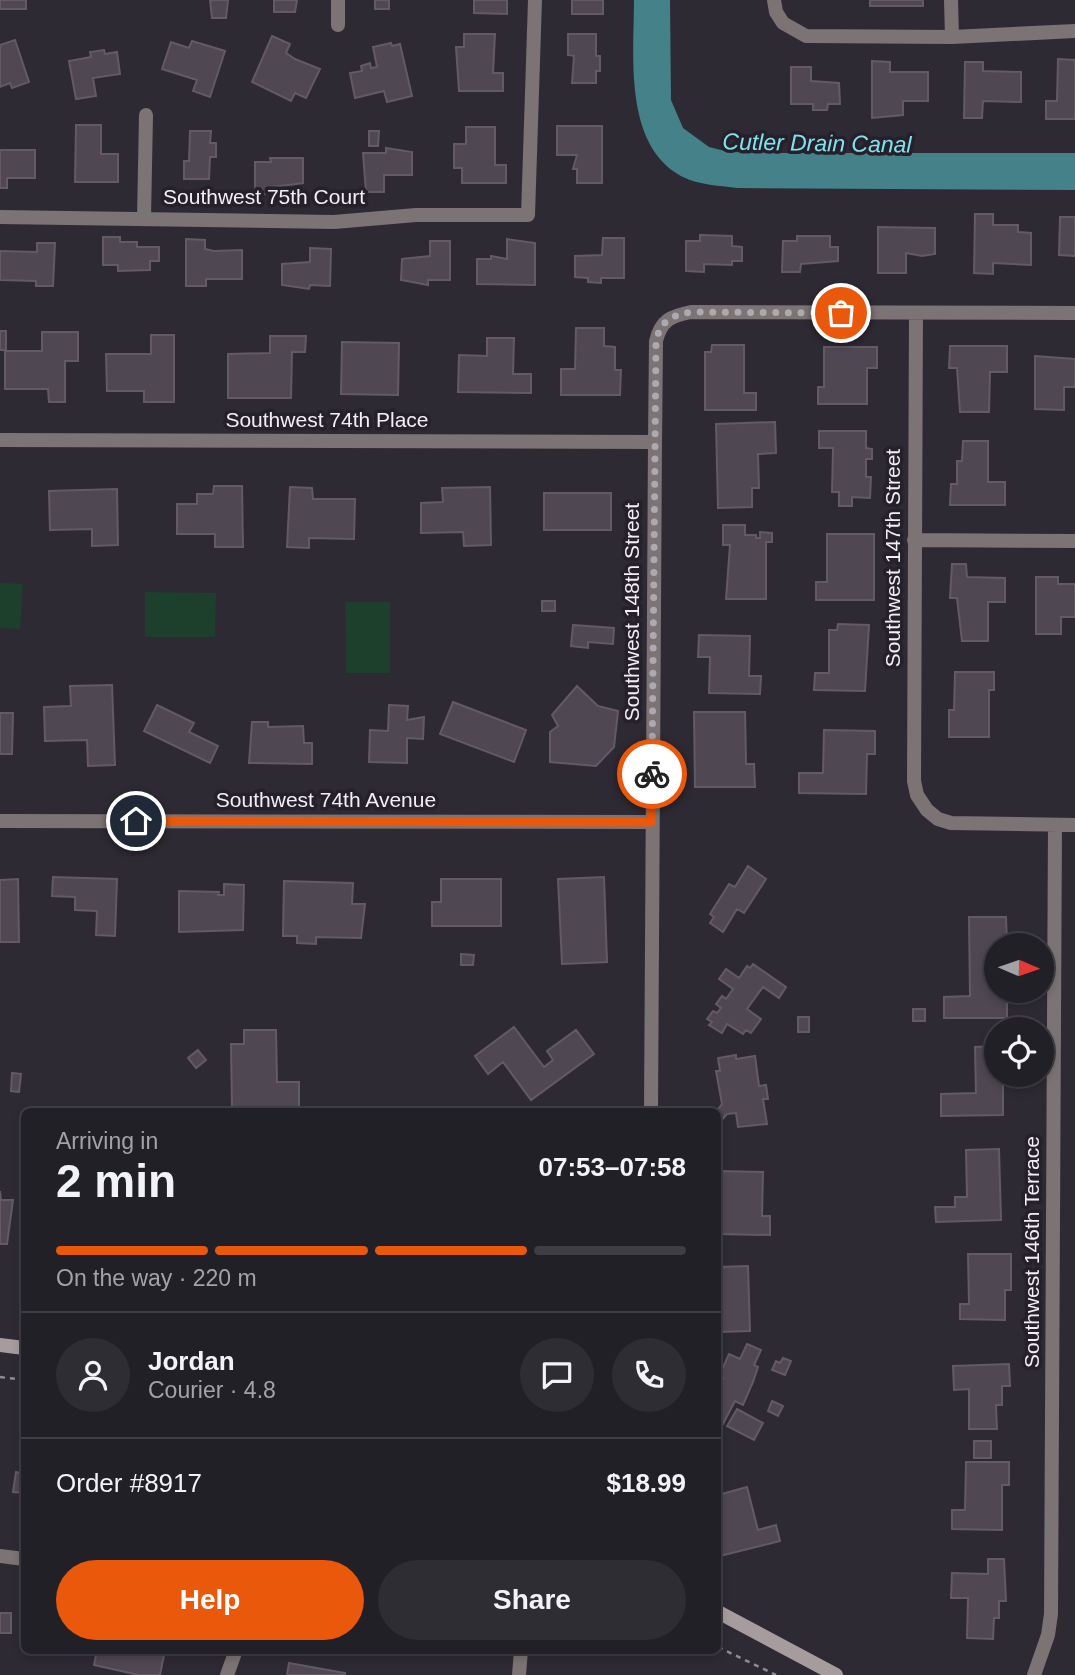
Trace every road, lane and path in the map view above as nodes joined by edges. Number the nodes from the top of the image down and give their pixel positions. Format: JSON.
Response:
{"nodes":[{"id":1,"x":338,"y":0,"type":"edge"},
{"id":2,"x":535,"y":0,"type":"edge"},
{"id":3,"x":774,"y":0,"type":"edge"},
{"id":4,"x":951,"y":0,"type":"edge"},
{"id":5,"x":338,"y":25,"type":"dead end"},
{"id":6,"x":1075,"y":31,"type":"edge"},
{"id":7,"x":952,"y":37,"type":"junction"},
{"id":8,"x":146,"y":115,"type":"dead end"},
{"id":9,"x":0,"y":217,"type":"edge"},
{"id":10,"x":144,"y":218,"type":"junction"},
{"id":11,"x":916,"y":313,"type":"junction"},
{"id":12,"x":1075,"y":313,"type":"edge"},
{"id":13,"x":0,"y":440,"type":"edge"},
{"id":14,"x":654,"y":442,"type":"junction"},
{"id":15,"x":914,"y":540,"type":"junction"},
{"id":16,"x":1075,"y":541,"type":"edge"},
{"id":17,"x":0,"y":821,"type":"edge"},
{"id":18,"x":651,"y":822,"type":"junction"},
{"id":19,"x":1055,"y":825,"type":"junction"},
{"id":20,"x":1075,"y":825,"type":"edge"},
{"id":21,"x":651,"y":1108,"type":"edge"},
{"id":22,"x":0,"y":1345,"type":"edge"},
{"id":23,"x":21,"y":1348,"type":"edge"},
{"id":24,"x":0,"y":1377,"type":"edge"},
{"id":25,"x":21,"y":1380,"type":"edge"},
{"id":26,"x":0,"y":1556,"type":"edge"},
{"id":27,"x":21,"y":1559,"type":"edge"},
{"id":28,"x":721,"y":1614,"type":"edge"},
{"id":29,"x":721,"y":1648,"type":"edge"},
{"id":30,"x":235,"y":1654,"type":"edge"},
{"id":31,"x":521,"y":1654,"type":"edge"},
{"id":32,"x":227,"y":1675,"type":"edge"},
{"id":33,"x":519,"y":1675,"type":"edge"},
{"id":34,"x":776,"y":1675,"type":"edge"},
{"id":35,"x":836,"y":1675,"type":"edge"},
{"id":36,"x":1034,"y":1675,"type":"edge"}],
"edges":[{"from":1,"to":5,"type":"street"},
{"from":2,"to":10,"type":"street","name":"Southwest 75th Court"},
{"from":3,"to":7,"type":"street"},
{"from":4,"to":7,"type":"street"},
{"from":6,"to":7,"type":"street"},
{"from":8,"to":10,"type":"street"},
{"from":9,"to":10,"type":"street","name":"Southwest 75th Court"},
{"from":11,"to":12,"type":"street"},
{"from":11,"to":14,"type":"street","name":"Southwest 148th Street"},
{"from":11,"to":15,"type":"street","name":"Southwest 147th Street"},
{"from":13,"to":14,"type":"street","name":"Southwest 74th Place"},
{"from":14,"to":18,"type":"street","name":"Southwest 148th Street"},
{"from":15,"to":16,"type":"street"},
{"from":15,"to":19,"type":"street","name":"Southwest 147th Street"},
{"from":17,"to":18,"type":"street","name":"Southwest 74th Avenue"},
{"from":18,"to":21,"type":"street","name":"Southwest 148th Street"},
{"from":19,"to":20,"type":"street"},
{"from":19,"to":36,"type":"street","name":"Southwest 146th Terrace"},
{"from":22,"to":23,"type":"main road"},
{"from":24,"to":25,"type":"path"},
{"from":26,"to":27,"type":"street"},
{"from":28,"to":35,"type":"main road"},
{"from":29,"to":34,"type":"path"},
{"from":30,"to":32,"type":"street"},
{"from":31,"to":33,"type":"street"}]}
